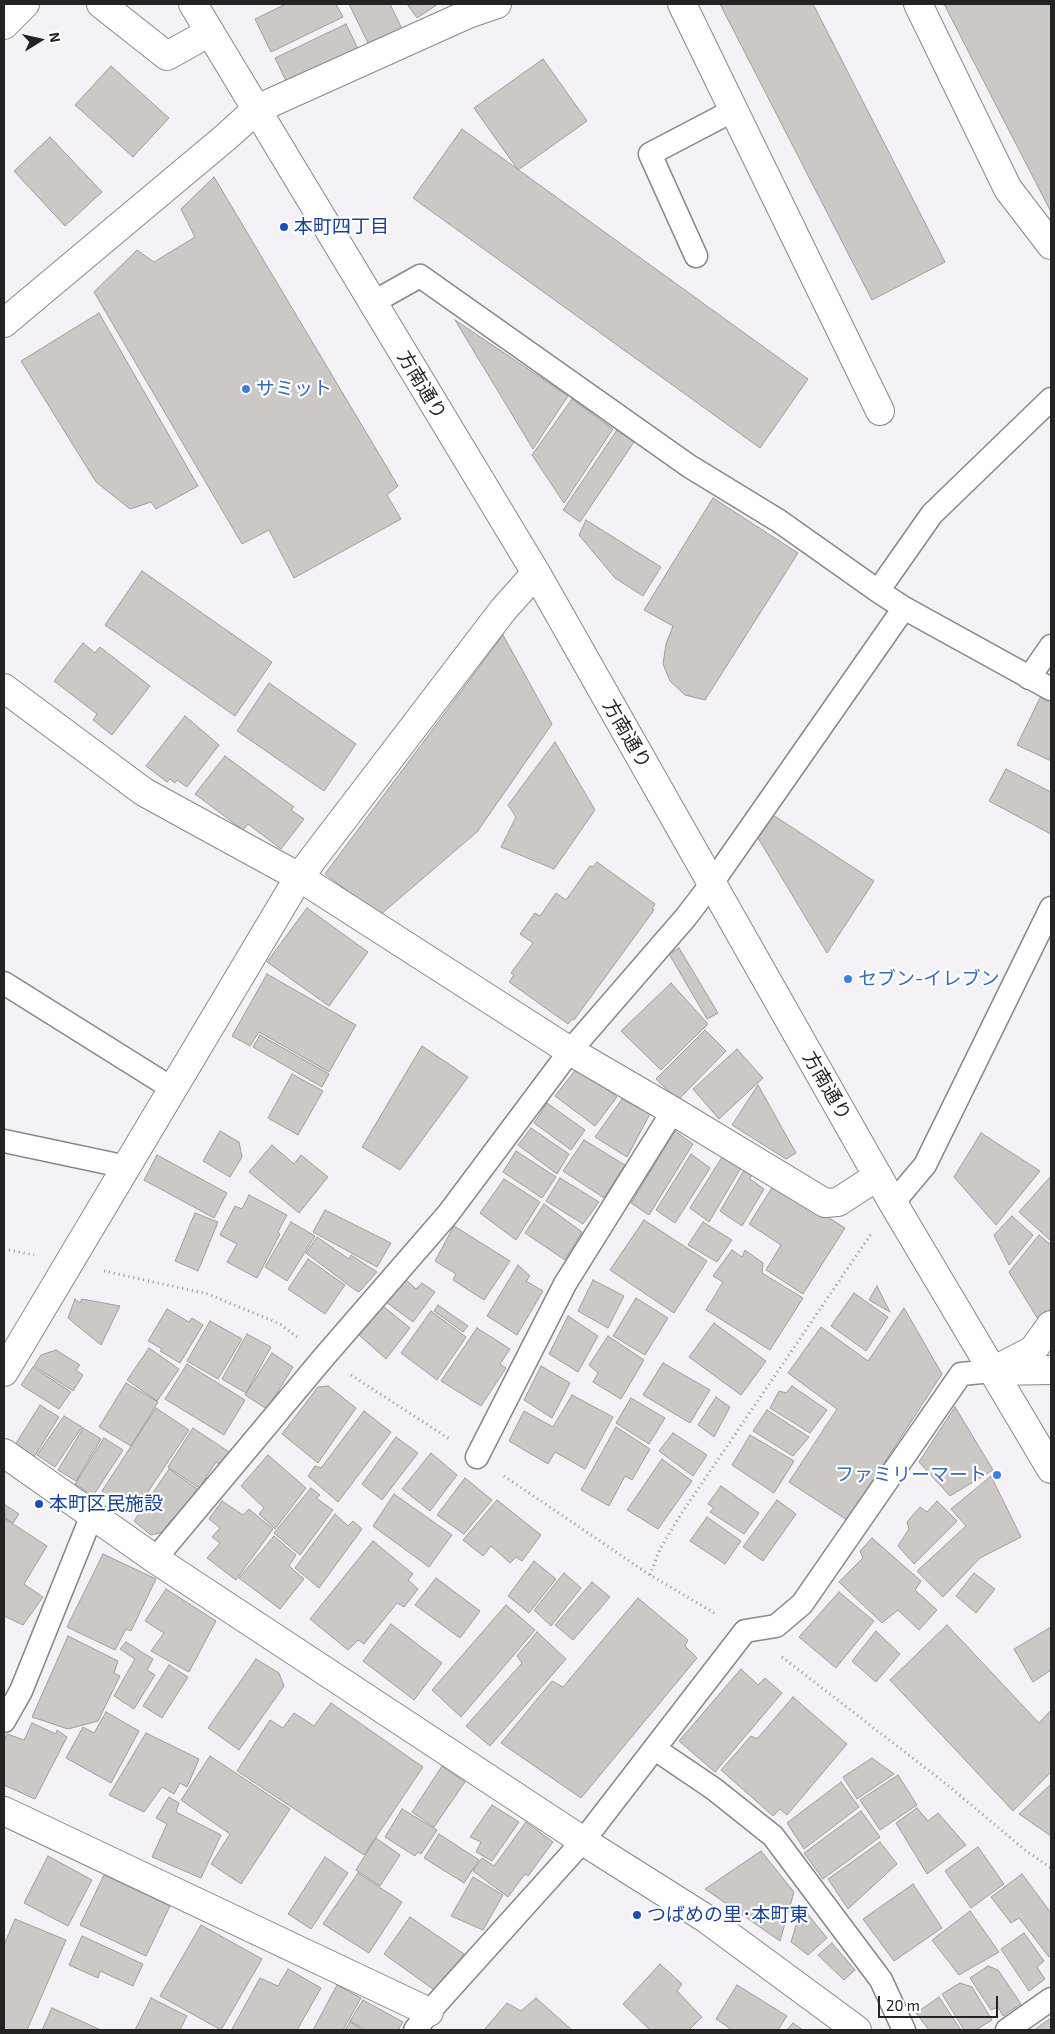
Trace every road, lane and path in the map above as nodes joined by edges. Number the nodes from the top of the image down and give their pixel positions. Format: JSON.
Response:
{"nodes":[{"id":1,"x":25,"y":4,"type":"edge"},
{"id":2,"x":101,"y":4,"type":"edge"},
{"id":3,"x":193,"y":4,"type":"edge"},
{"id":4,"x":497,"y":4,"type":"edge"},
{"id":5,"x":682,"y":4,"type":"edge"},
{"id":6,"x":918,"y":4,"type":"edge"},
{"id":7,"x":4,"y":25,"type":"edge"},
{"id":8,"x":210,"y":32,"type":"junction"},
{"id":9,"x":257,"y":109,"type":"junction"},
{"id":10,"x":734,"y":110,"type":"junction"},
{"id":11,"x":1051,"y":245,"type":"edge"},
{"id":12,"x":696,"y":256,"type":"dead end"},
{"id":13,"x":372,"y":303,"type":"junction"},
{"id":14,"x":4,"y":323,"type":"edge"},
{"id":15,"x":1051,"y":399,"type":"edge"},
{"id":16,"x":880,"y":411,"type":"dead end"},
{"id":17,"x":536,"y":573,"type":"junction"},
{"id":18,"x":878,"y":591,"type":"junction"},
{"id":19,"x":904,"y":608,"type":"junction"},
{"id":20,"x":1051,"y":646,"type":"edge"},
{"id":21,"x":1029,"y":678,"type":"junction"},
{"id":22,"x":4,"y":688,"type":"edge"},
{"id":23,"x":1051,"y":690,"type":"edge"},
{"id":24,"x":299,"y":877,"type":"junction"},
{"id":25,"x":712,"y":884,"type":"junction"},
{"id":26,"x":1051,"y":908,"type":"edge"},
{"id":27,"x":4,"y":983,"type":"edge"},
{"id":28,"x":570,"y":1051,"type":"junction"},
{"id":29,"x":173,"y":1089,"type":"junction"},
{"id":30,"x":673,"y":1111,"type":"junction"},
{"id":31,"x":4,"y":1141,"type":"edge"},
{"id":32,"x":127,"y":1167,"type":"junction"},
{"id":33,"x":878,"y":1176,"type":"junction"},
{"id":34,"x":892,"y":1203,"type":"junction"},
{"id":35,"x":4,"y":1249,"type":"edge"},
{"id":36,"x":70,"y":1263,"type":"junction"},
{"id":37,"x":280,"y":1324,"type":"dead end"},
{"id":38,"x":1051,"y":1325,"type":"edge"},
{"id":39,"x":324,"y":1357,"type":"junction"},
{"id":40,"x":1051,"y":1370,"type":"edge"},
{"id":41,"x":993,"y":1371,"type":"junction"},
{"id":42,"x":4,"y":1372,"type":"edge"},
{"id":43,"x":4,"y":1453,"type":"edge"},
{"id":44,"x":477,"y":1458,"type":"junction"},
{"id":45,"x":1051,"y":1469,"type":"edge"},
{"id":46,"x":92,"y":1515,"type":"junction"},
{"id":47,"x":155,"y":1559,"type":"junction"},
{"id":48,"x":650,"y":1575,"type":"junction"},
{"id":49,"x":745,"y":1630,"type":"junction"},
{"id":50,"x":4,"y":1721,"type":"edge"},
{"id":51,"x":655,"y":1749,"type":"junction"},
{"id":52,"x":4,"y":1811,"type":"edge"},
{"id":53,"x":583,"y":1841,"type":"junction"},
{"id":54,"x":1051,"y":1868,"type":"edge"},
{"id":55,"x":1051,"y":1999,"type":"edge"},
{"id":56,"x":422,"y":2021,"type":"edge"},
{"id":57,"x":857,"y":2030,"type":"edge"},
{"id":58,"x":904,"y":2030,"type":"edge"},
{"id":59,"x":1007,"y":2030,"type":"edge"}],
"edges":[{"from":1,"to":7,"type":"street"},
{"from":2,"to":8,"type":"street"},
{"from":3,"to":8,"type":"street","name":"方南通り"},
{"from":4,"to":9,"type":"street"},
{"from":5,"to":10,"type":"street"},
{"from":6,"to":11,"type":"street"},
{"from":8,"to":9,"type":"street","name":"方南通り"},
{"from":9,"to":13,"type":"street","name":"方南通り"},
{"from":9,"to":14,"type":"street"},
{"from":10,"to":12,"type":"lane"},
{"from":10,"to":16,"type":"street"},
{"from":13,"to":17,"type":"street","name":"方南通り"},
{"from":13,"to":18,"type":"lane"},
{"from":15,"to":18,"type":"lane"},
{"from":17,"to":24,"type":"street"},
{"from":17,"to":25,"type":"street","name":"方南通り"},
{"from":18,"to":19,"type":"lane"},
{"from":19,"to":21,"type":"lane"},
{"from":19,"to":25,"type":"lane"},
{"from":20,"to":21,"type":"lane"},
{"from":21,"to":23,"type":"lane"},
{"from":22,"to":24,"type":"street"},
{"from":24,"to":28,"type":"street"},
{"from":24,"to":29,"type":"street"},
{"from":25,"to":28,"type":"lane"},
{"from":25,"to":33,"type":"street","name":"方南通り"},
{"from":26,"to":34,"type":"lane"},
{"from":27,"to":29,"type":"lane"},
{"from":28,"to":30,"type":"street"},
{"from":28,"to":39,"type":"lane"},
{"from":29,"to":32,"type":"street"},
{"from":30,"to":33,"type":"street"},
{"from":30,"to":44,"type":"lane"},
{"from":31,"to":32,"type":"lane"},
{"from":32,"to":36,"type":"street"},
{"from":33,"to":34,"type":"street","name":"方南通り"},
{"from":34,"to":41,"type":"street","name":"方南通り"},
{"from":34,"to":48,"type":"path"},
{"from":35,"to":36,"type":"path"},
{"from":36,"to":37,"type":"path"},
{"from":36,"to":42,"type":"street"},
{"from":38,"to":41,"type":"street"},
{"from":39,"to":44,"type":"path"},
{"from":39,"to":47,"type":"lane"},
{"from":40,"to":41,"type":"street"},
{"from":41,"to":45,"type":"street","name":"方南通り"},
{"from":41,"to":49,"type":"lane"},
{"from":43,"to":46,"type":"street"},
{"from":44,"to":48,"type":"path"},
{"from":46,"to":47,"type":"street"},
{"from":46,"to":50,"type":"lane"},
{"from":47,"to":53,"type":"street"},
{"from":48,"to":49,"type":"path"},
{"from":49,"to":51,"type":"lane"},
{"from":49,"to":54,"type":"path"},
{"from":51,"to":53,"type":"lane"},
{"from":51,"to":58,"type":"lane"},
{"from":52,"to":56,"type":"street"},
{"from":53,"to":56,"type":"lane"},
{"from":53,"to":57,"type":"street"},
{"from":55,"to":59,"type":"lane"}]}
